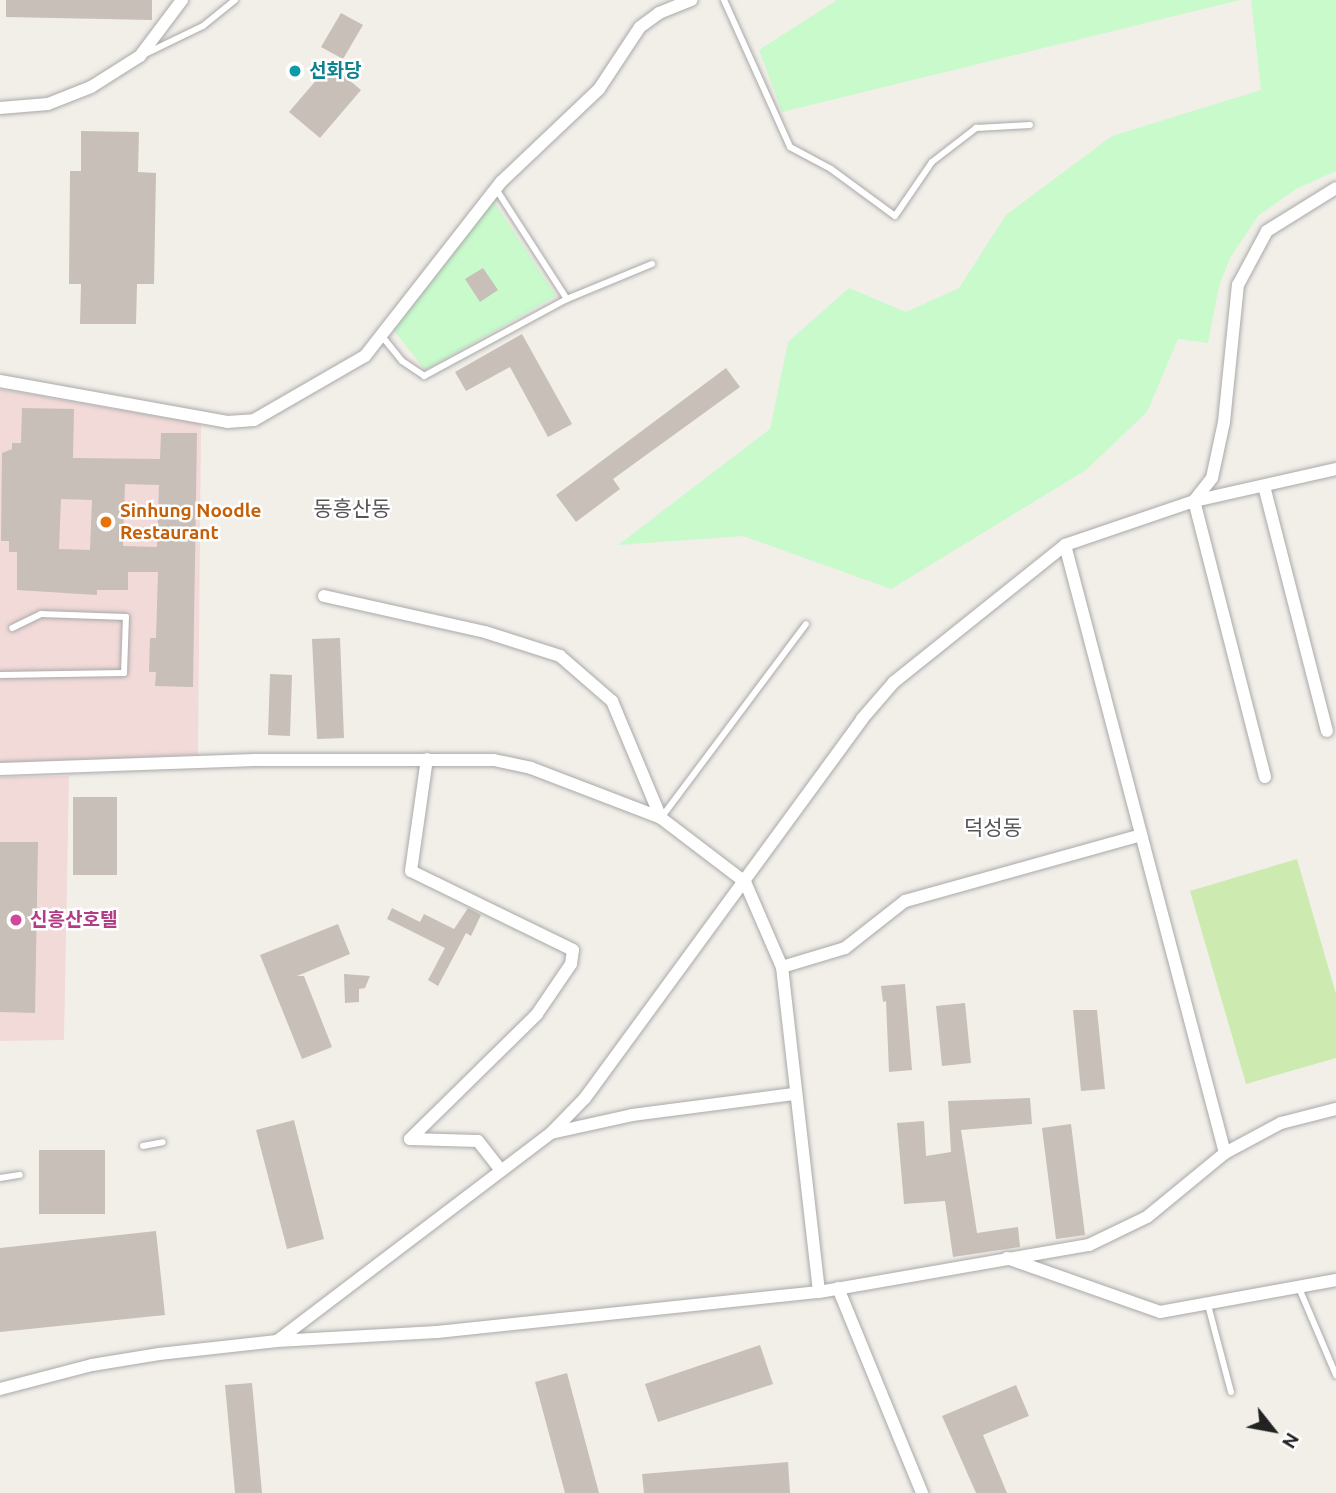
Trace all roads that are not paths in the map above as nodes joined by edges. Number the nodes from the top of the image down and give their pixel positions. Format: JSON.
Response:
{"nodes":[{"id":1,"x":182,"y":0,"type":"edge"},
{"id":2,"x":235,"y":0,"type":"edge"},
{"id":3,"x":692,"y":0,"type":"edge"},
{"id":4,"x":724,"y":0,"type":"edge"},
{"id":5,"x":140,"y":56,"type":"junction"},
{"id":6,"x":0,"y":108,"type":"edge"},
{"id":7,"x":1030,"y":125,"type":"dead end"},
{"id":8,"x":496,"y":188,"type":"junction"},
{"id":9,"x":1336,"y":188,"type":"edge"},
{"id":10,"x":652,"y":264,"type":"dead end"},
{"id":11,"x":567,"y":299,"type":"junction"},
{"id":12,"x":380,"y":335,"type":"junction"},
{"id":13,"x":0,"y":381,"type":"edge"},
{"id":14,"x":1336,"y":469,"type":"edge"},
{"id":15,"x":1264,"y":486,"type":"junction"},
{"id":16,"x":1194,"y":501,"type":"junction"},
{"id":17,"x":1065,"y":545,"type":"junction"},
{"id":18,"x":324,"y":596,"type":"dead end"},
{"id":19,"x":806,"y":624,"type":"dead end"},
{"id":20,"x":12,"y":628,"type":"dead end"},
{"id":21,"x":0,"y":675,"type":"edge"},
{"id":22,"x":1327,"y":731,"type":"dead end"},
{"id":23,"x":427,"y":759,"type":"junction"},
{"id":24,"x":0,"y":769,"type":"edge"},
{"id":25,"x":1265,"y":777,"type":"dead end"},
{"id":26,"x":661,"y":818,"type":"junction"},
{"id":27,"x":1141,"y":835,"type":"junction"},
{"id":28,"x":745,"y":882,"type":"junction"},
{"id":29,"x":782,"y":967,"type":"junction"},
{"id":30,"x":794,"y":1094,"type":"junction"},
{"id":31,"x":1336,"y":1109,"type":"edge"},
{"id":32,"x":551,"y":1133,"type":"junction"},
{"id":33,"x":163,"y":1142,"type":"dead end"},
{"id":34,"x":143,"y":1146,"type":"dead end"},
{"id":35,"x":1225,"y":1153,"type":"junction"},
{"id":36,"x":501,"y":1170,"type":"junction"},
{"id":37,"x":20,"y":1175,"type":"dead end"},
{"id":38,"x":0,"y":1178,"type":"edge"},
{"id":39,"x":1004,"y":1257,"type":"junction"},
{"id":40,"x":1336,"y":1280,"type":"edge"},
{"id":41,"x":1299,"y":1287,"type":"junction"},
{"id":42,"x":838,"y":1288,"type":"junction"},
{"id":43,"x":819,"y":1292,"type":"junction"},
{"id":44,"x":1208,"y":1305,"type":"junction"},
{"id":45,"x":278,"y":1340,"type":"junction"},
{"id":46,"x":1336,"y":1375,"type":"edge"},
{"id":47,"x":0,"y":1389,"type":"edge"},
{"id":48,"x":1231,"y":1392,"type":"dead end"},
{"id":49,"x":922,"y":1493,"type":"edge"}],
"edges":[{"from":1,"to":5,"type":"street"},
{"from":2,"to":5,"type":"lane"},
{"from":3,"to":8,"type":"street"},
{"from":4,"to":7,"type":"lane"},
{"from":5,"to":6,"type":"street"},
{"from":8,"to":11,"type":"lane"},
{"from":8,"to":12,"type":"street"},
{"from":9,"to":16,"type":"street"},
{"from":10,"to":11,"type":"lane"},
{"from":11,"to":12,"type":"lane"},
{"from":12,"to":13,"type":"street"},
{"from":14,"to":15,"type":"street"},
{"from":15,"to":16,"type":"street"},
{"from":15,"to":22,"type":"street"},
{"from":16,"to":17,"type":"street"},
{"from":16,"to":25,"type":"street"},
{"from":17,"to":27,"type":"street"},
{"from":17,"to":28,"type":"street"},
{"from":18,"to":26,"type":"street"},
{"from":19,"to":26,"type":"lane"},
{"from":20,"to":21,"type":"lane"},
{"from":23,"to":24,"type":"street"},
{"from":23,"to":26,"type":"street"},
{"from":23,"to":36,"type":"street"},
{"from":26,"to":28,"type":"street"},
{"from":27,"to":29,"type":"street"},
{"from":27,"to":35,"type":"street"},
{"from":28,"to":29,"type":"street"},
{"from":28,"to":32,"type":"street"},
{"from":29,"to":30,"type":"street"},
{"from":30,"to":32,"type":"street"},
{"from":30,"to":43,"type":"street"},
{"from":31,"to":35,"type":"street"},
{"from":32,"to":36,"type":"street"},
{"from":33,"to":34,"type":"lane"},
{"from":35,"to":39,"type":"street"},
{"from":36,"to":45,"type":"street"},
{"from":37,"to":38,"type":"lane"},
{"from":39,"to":42,"type":"street"},
{"from":39,"to":44,"type":"street"},
{"from":40,"to":41,"type":"street"},
{"from":41,"to":44,"type":"street"},
{"from":41,"to":46,"type":"lane"},
{"from":42,"to":43,"type":"street"},
{"from":42,"to":49,"type":"street"},
{"from":43,"to":45,"type":"street"},
{"from":44,"to":48,"type":"lane"},
{"from":45,"to":47,"type":"street"}]}
